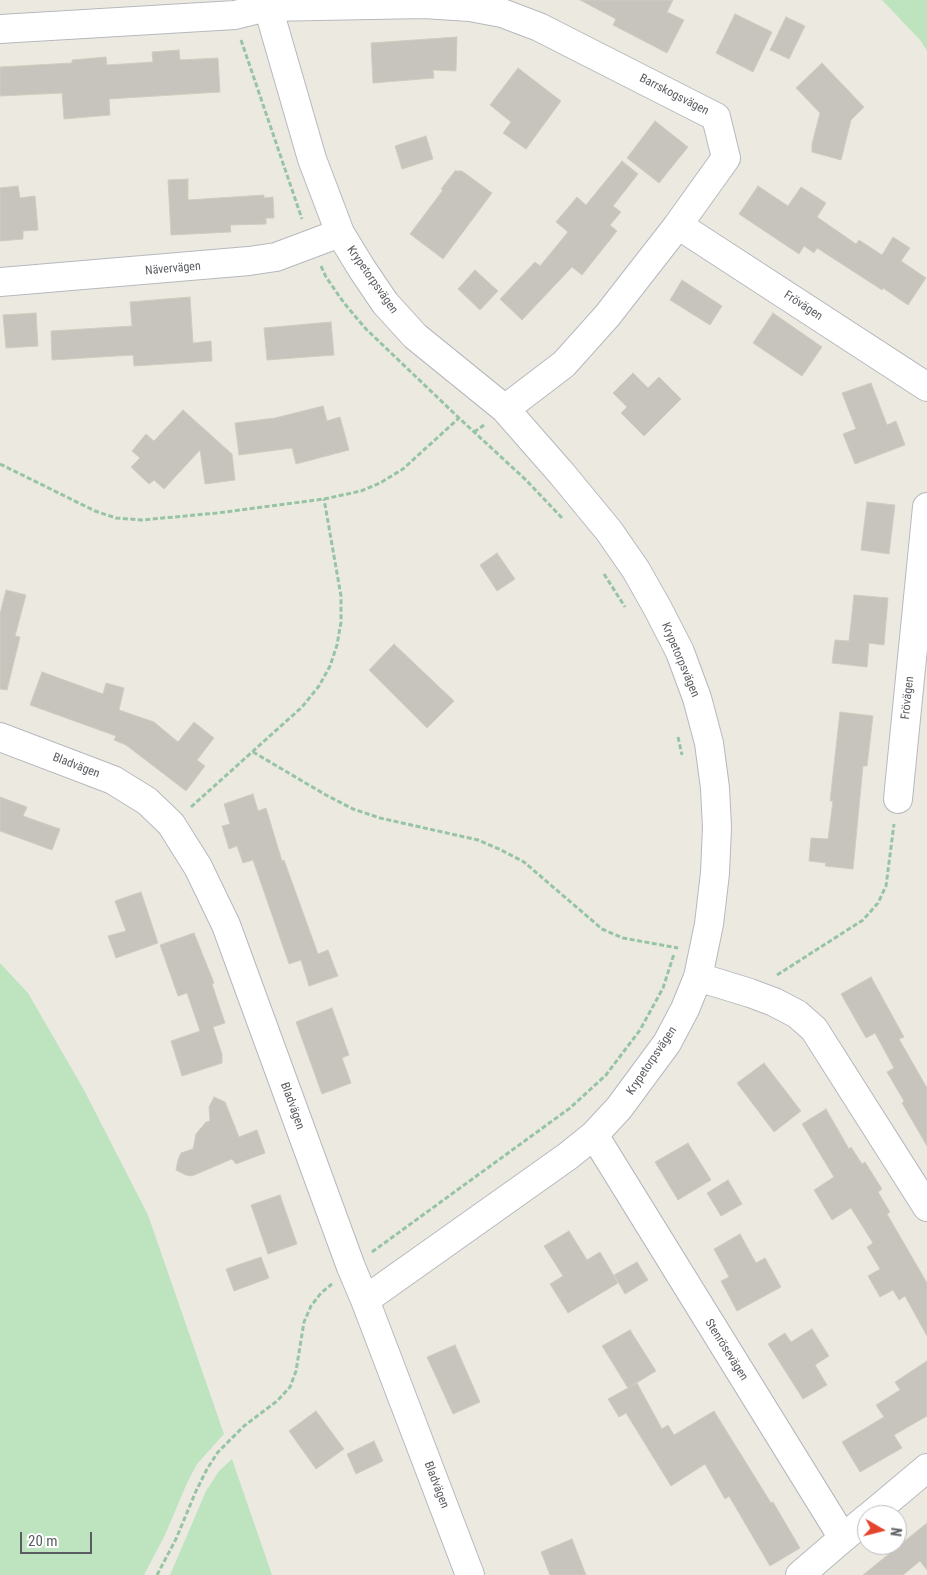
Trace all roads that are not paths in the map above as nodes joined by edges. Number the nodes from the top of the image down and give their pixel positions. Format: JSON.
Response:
{"nodes":[{"id":1,"x":266,"y":3,"type":"edge"},
{"id":2,"x":77,"y":12,"type":"edge"},
{"id":3,"x":0,"y":29,"type":"edge"},
{"id":4,"x":678,"y":225,"type":"junction"},
{"id":5,"x":340,"y":233,"type":"junction"},
{"id":6,"x":0,"y":282,"type":"edge"},
{"id":7,"x":927,"y":387,"type":"edge"},
{"id":8,"x":505,"y":410,"type":"junction"},
{"id":9,"x":927,"y":508,"type":"edge"},
{"id":10,"x":0,"y":737,"type":"edge"},
{"id":11,"x":898,"y":799,"type":"road end"},
{"id":12,"x":700,"y":966,"type":"junction"},
{"id":13,"x":594,"y":1135,"type":"junction"},
{"id":14,"x":927,"y":1207,"type":"edge"},
{"id":15,"x":365,"y":1300,"type":"junction"},
{"id":16,"x":927,"y":1468,"type":"edge"},
{"id":17,"x":883,"y":1505,"type":"edge"},
{"id":18,"x":857,"y":1526,"type":"edge"},
{"id":19,"x":843,"y":1538,"type":"junction"},
{"id":20,"x":470,"y":1575,"type":"edge"},
{"id":21,"x":800,"y":1575,"type":"edge"}],
"edges":[{"from":1,"to":2,"type":"street"},
{"from":1,"to":4,"type":"street","name":"Barrskogsvägen"},
{"from":1,"to":5,"type":"street","name":"Krypetorpsvägen"},
{"from":2,"to":3,"type":"street"},
{"from":4,"to":7,"type":"street","name":"Frövägen"},
{"from":4,"to":8,"type":"street","name":"Barrskogsvägen"},
{"from":5,"to":6,"type":"street","name":"Nävervägen"},
{"from":5,"to":8,"type":"street","name":"Krypetorpsvägen"},
{"from":8,"to":12,"type":"street","name":"Krypetorpsvägen"},
{"from":9,"to":11,"type":"street","name":"Frövägen"},
{"from":10,"to":15,"type":"street","name":"Bladvägen"},
{"from":12,"to":13,"type":"street","name":"Krypetorpsvägen"},
{"from":12,"to":14,"type":"street"},
{"from":13,"to":15,"type":"street","name":"Krypetorpsvägen"},
{"from":13,"to":19,"type":"street","name":"Stenrösevägen"},
{"from":15,"to":20,"type":"street","name":"Bladvägen"},
{"from":16,"to":17,"type":"street"},
{"from":18,"to":19,"type":"street"},
{"from":19,"to":21,"type":"street"}]}
